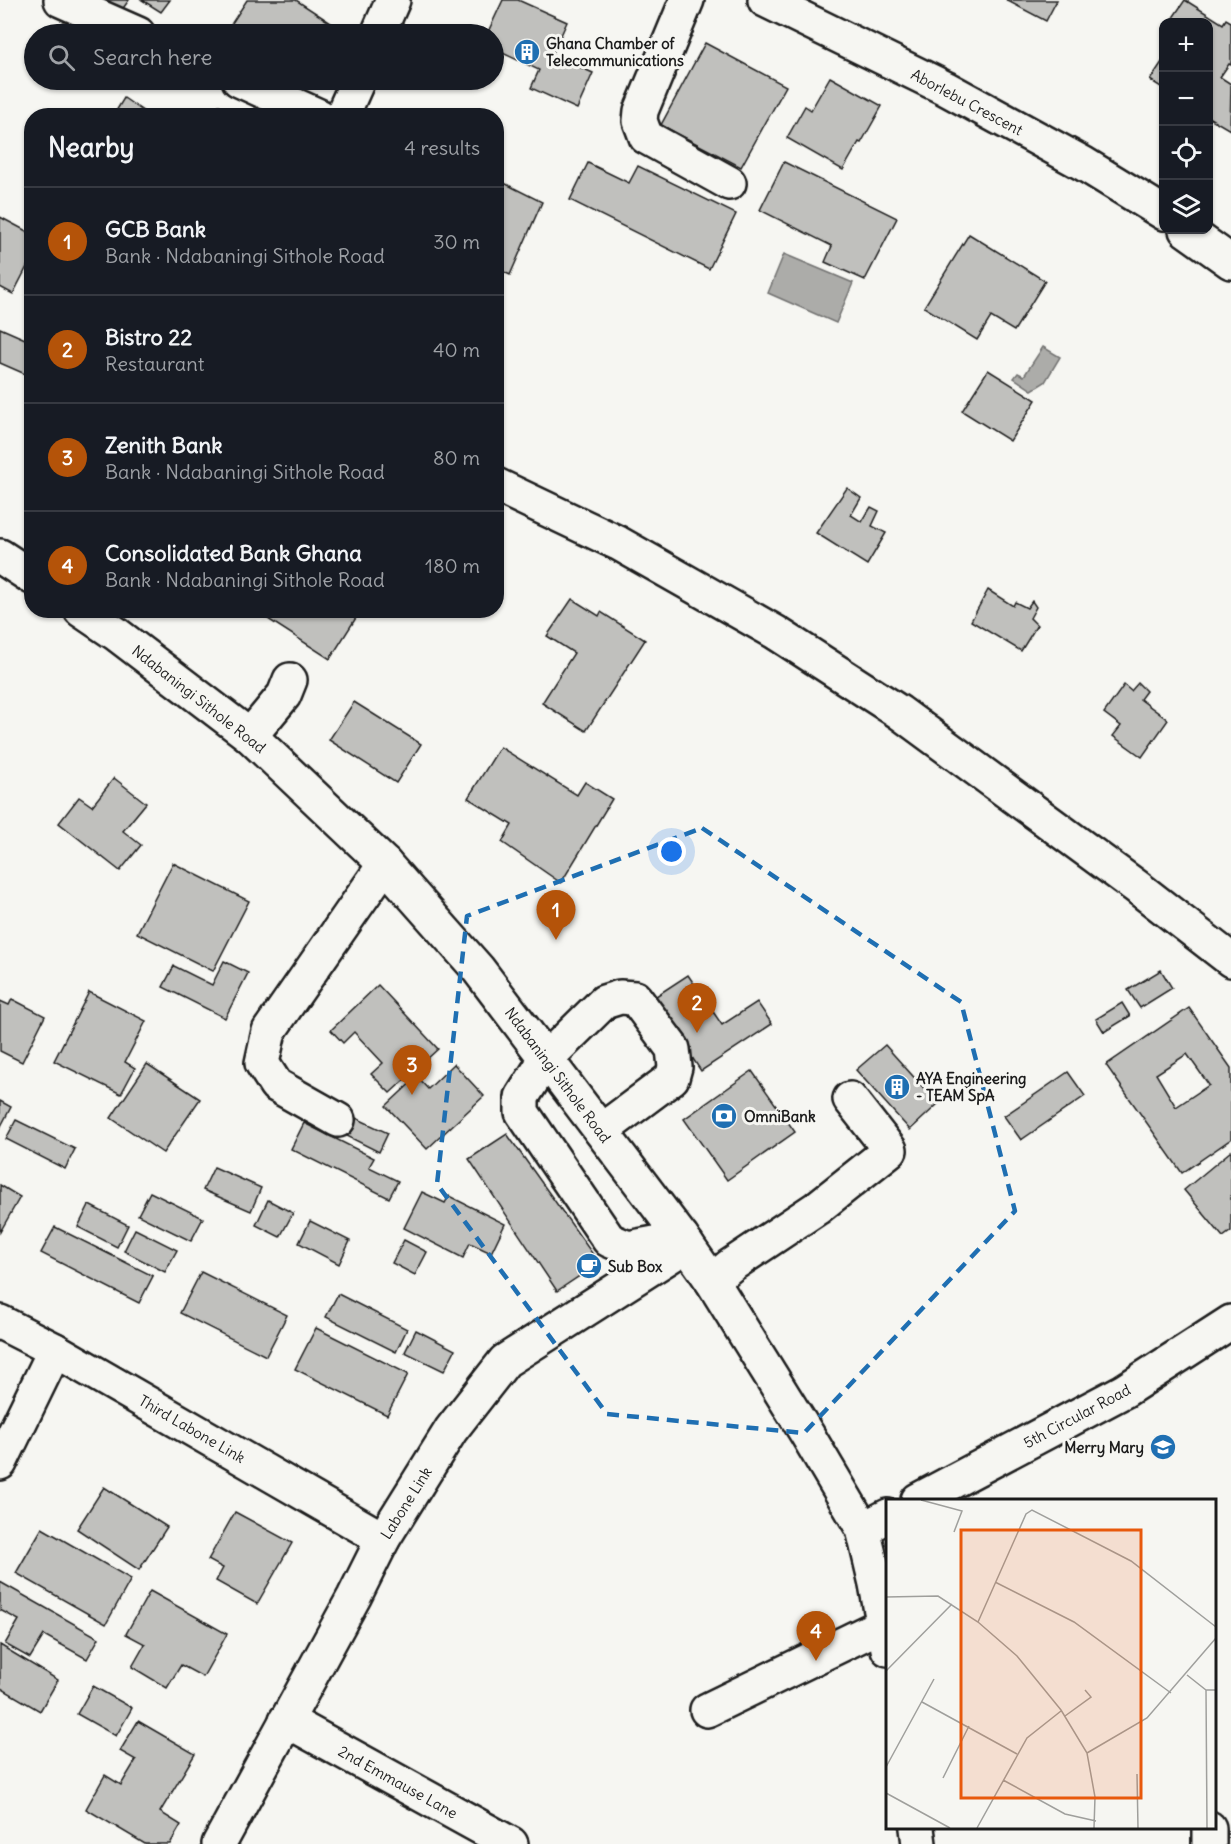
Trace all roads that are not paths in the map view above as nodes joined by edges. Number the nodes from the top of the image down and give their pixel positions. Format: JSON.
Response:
{"nodes":[{"id":1,"x":61,"y":0,"type":"edge"},
{"id":2,"x":393,"y":0,"type":"edge"},
{"id":3,"x":687,"y":0,"type":"edge"},
{"id":4,"x":765,"y":0,"type":"edge"},
{"id":5,"x":115,"y":24,"type":"edge"},
{"id":6,"x":382,"y":24,"type":"edge"},
{"id":7,"x":262,"y":90,"type":"edge"},
{"id":8,"x":354,"y":90,"type":"edge"},
{"id":9,"x":302,"y":108,"type":"edge"},
{"id":10,"x":346,"y":108,"type":"edge"},
{"id":11,"x":729,"y":183,"type":"dead end"},
{"id":12,"x":1159,"y":210,"type":"edge"},
{"id":13,"x":1192,"y":234,"type":"edge"},
{"id":14,"x":1231,"y":262,"type":"edge"},
{"id":15,"x":504,"y":489,"type":"edge"},
{"id":16,"x":0,"y":556,"type":"edge"},
{"id":17,"x":24,"y":572,"type":"edge"},
{"id":18,"x":120,"y":622,"type":"edge"},
{"id":19,"x":290,"y":680,"type":"dead end"},
{"id":20,"x":250,"y":736,"type":"junction"},
{"id":21,"x":385,"y":864,"type":"junction"},
{"id":22,"x":1231,"y":960,"type":"edge"},
{"id":23,"x":546,"y":1059,"type":"junction"},
{"id":24,"x":850,"y":1099,"type":"dead end"},
{"id":25,"x":338,"y":1120,"type":"dead end"},
{"id":26,"x":601,"y":1131,"type":"junction"},
{"id":27,"x":685,"y":1241,"type":"junction"},
{"id":28,"x":712,"y":1281,"type":"junction"},
{"id":29,"x":0,"y":1322,"type":"edge"},
{"id":30,"x":1231,"y":1322,"type":"edge"},
{"id":31,"x":55,"y":1350,"type":"junction"},
{"id":32,"x":0,"y":1463,"type":"edge"},
{"id":33,"x":920,"y":1499,"type":"edge"},
{"id":34,"x":875,"y":1523,"type":"edge"},
{"id":35,"x":382,"y":1539,"type":"junction"},
{"id":36,"x":885,"y":1637,"type":"edge"},
{"id":37,"x":707,"y":1710,"type":"dead end"},
{"id":38,"x":286,"y":1720,"type":"junction"},
{"id":39,"x":917,"y":1829,"type":"edge"},
{"id":40,"x":219,"y":1844,"type":"edge"},
{"id":41,"x":511,"y":1844,"type":"edge"},
{"id":42,"x":919,"y":1844,"type":"edge"}],
"edges":[{"from":1,"to":5,"type":"street"},
{"from":2,"to":6,"type":"street"},
{"from":3,"to":11,"type":"street"},
{"from":4,"to":12,"type":"street","name":"Aborlebu Crescent"},
{"from":7,"to":9,"type":"street"},
{"from":8,"to":10,"type":"street"},
{"from":13,"to":14,"type":"street"},
{"from":15,"to":22,"type":"street"},
{"from":16,"to":17,"type":"street"},
{"from":18,"to":20,"type":"street","name":"Ndabaningi Sithole Road"},
{"from":19,"to":20,"type":"street"},
{"from":20,"to":21,"type":"street","name":"Ndabaningi Sithole Road"},
{"from":21,"to":23,"type":"street","name":"Ndabaningi Sithole Road"},
{"from":21,"to":25,"type":"street"},
{"from":23,"to":26,"type":"street","name":"Ndabaningi Sithole Road"},
{"from":23,"to":26,"type":"street"},
{"from":23,"to":27,"type":"street"},
{"from":24,"to":28,"type":"street"},
{"from":26,"to":27,"type":"street","name":"Ndabaningi Sithole Road"},
{"from":27,"to":28,"type":"street","name":"Ndabaningi Sithole Road"},
{"from":27,"to":35,"type":"street","name":"Labone Link"},
{"from":28,"to":34,"type":"street","name":"Ndabaningi Sithole Road"},
{"from":29,"to":31,"type":"street","name":"Third Labone Link"},
{"from":30,"to":33,"type":"street","name":"5th Circular Road"},
{"from":31,"to":32,"type":"street"},
{"from":31,"to":35,"type":"street","name":"Third Labone Link"},
{"from":34,"to":36,"type":"street","name":"Ndabaningi Sithole Road"},
{"from":35,"to":38,"type":"street","name":"Labone Link"},
{"from":36,"to":37,"type":"street"},
{"from":38,"to":40,"type":"street","name":"Labone Link"},
{"from":38,"to":41,"type":"street","name":"2nd Emmause Lane"},
{"from":39,"to":42,"type":"street"}]}
